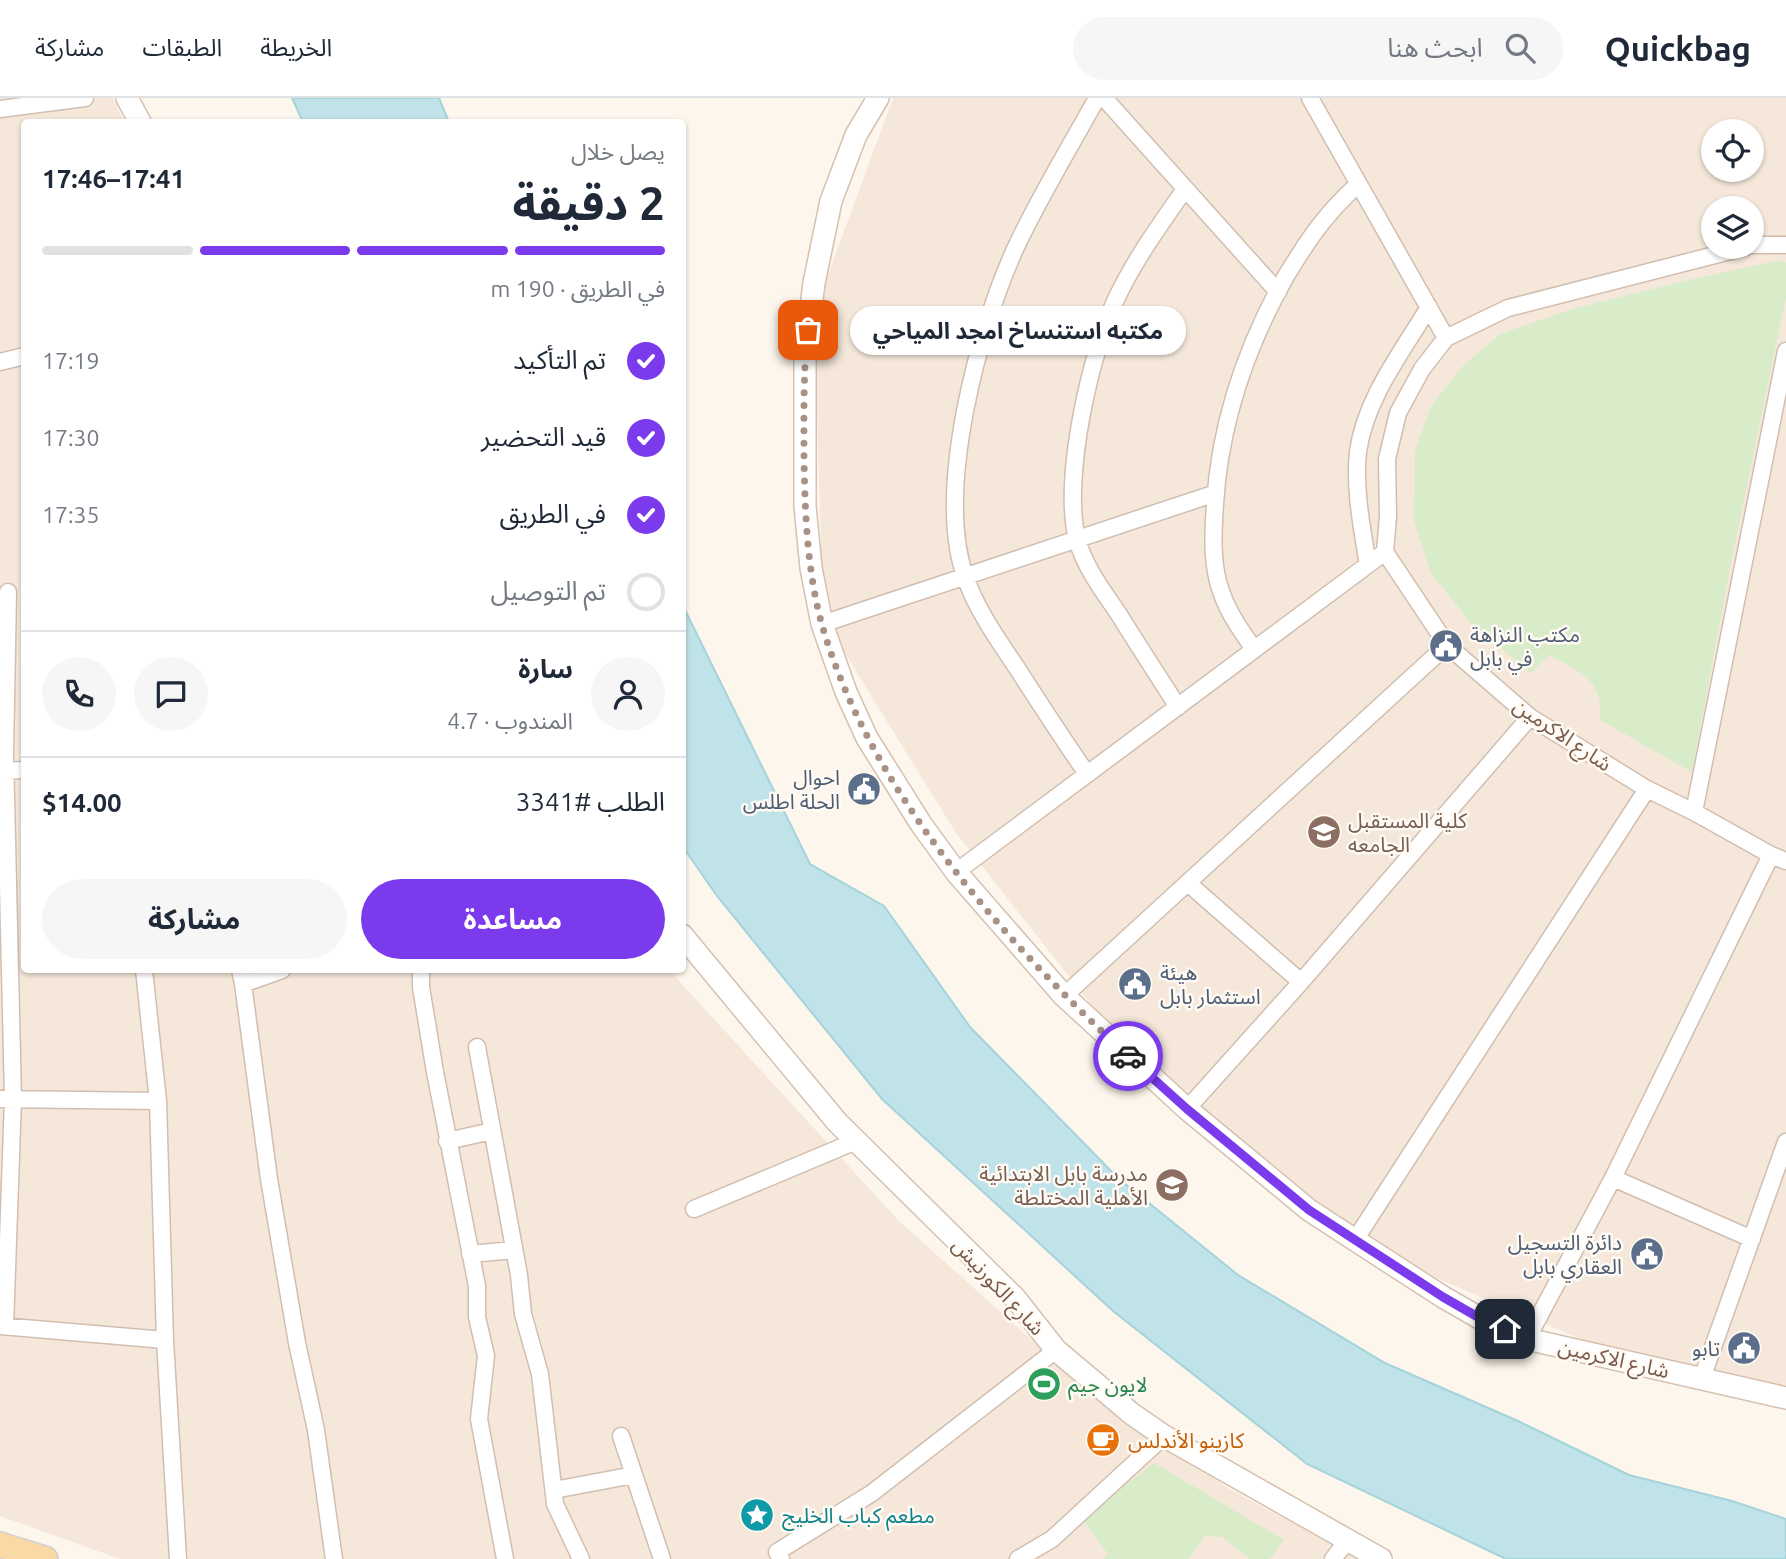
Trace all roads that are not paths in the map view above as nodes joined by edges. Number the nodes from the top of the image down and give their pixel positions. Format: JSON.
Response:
{"nodes":[{"id":1,"x":85,"y":98,"type":"edge"},
{"id":2,"x":127,"y":98,"type":"edge"},
{"id":3,"x":878,"y":98,"type":"edge"},
{"id":4,"x":1097,"y":98,"type":"edge"},
{"id":5,"x":1104,"y":98,"type":"edge"},
{"id":6,"x":1310,"y":98,"type":"edge"},
{"id":7,"x":0,"y":109,"type":"edge"},
{"id":8,"x":138,"y":119,"type":"edge"},
{"id":9,"x":1358,"y":184,"type":"junction"},
{"id":10,"x":1185,"y":189,"type":"junction"},
{"id":11,"x":1764,"y":245,"type":"edge"},
{"id":12,"x":1786,"y":245,"type":"edge"},
{"id":13,"x":1701,"y":259,"type":"edge"},
{"id":14,"x":1278,"y":292,"type":"junction"},
{"id":15,"x":1429,"y":307,"type":"junction"},
{"id":16,"x":1447,"y":338,"type":"junction"},
{"id":17,"x":1786,"y":351,"type":"edge"},
{"id":18,"x":21,"y":357,"type":"edge"},
{"id":19,"x":0,"y":362,"type":"edge"},
{"id":20,"x":1216,"y":493,"type":"junction"},
{"id":21,"x":1077,"y":539,"type":"junction"},
{"id":22,"x":1385,"y":552,"type":"junction"},
{"id":23,"x":1368,"y":565,"type":"junction"},
{"id":24,"x":965,"y":577,"type":"junction"},
{"id":25,"x":4,"y":592,"type":"edge"},
{"id":26,"x":822,"y":624,"type":"junction"},
{"id":27,"x":1447,"y":645,"type":"junction"},
{"id":28,"x":1254,"y":649,"type":"junction"},
{"id":29,"x":1178,"y":707,"type":"junction"},
{"id":30,"x":1530,"y":717,"type":"junction"},
{"id":31,"x":21,"y":770,"type":"edge"},
{"id":32,"x":6,"y":771,"type":"junction"},
{"id":33,"x":1087,"y":775,"type":"junction"},
{"id":34,"x":1647,"y":789,"type":"junction"},
{"id":35,"x":1694,"y":812,"type":"junction"},
{"id":36,"x":1779,"y":858,"type":"edge"},
{"id":37,"x":956,"y":872,"type":"junction"},
{"id":38,"x":1189,"y":884,"type":"junction"},
{"id":39,"x":686,"y":940,"type":"edge"},
{"id":40,"x":144,"y":973,"type":"edge"},
{"id":41,"x":265,"y":973,"type":"edge"},
{"id":42,"x":421,"y":973,"type":"edge"},
{"id":43,"x":242,"y":977,"type":"edge"},
{"id":44,"x":1301,"y":982,"type":"junction"},
{"id":45,"x":1064,"y":996,"type":"junction"},
{"id":46,"x":477,"y":1047,"type":"dead end"},
{"id":47,"x":7,"y":1099,"type":"edge"},
{"id":48,"x":158,"y":1101,"type":"junction"},
{"id":49,"x":1187,"y":1109,"type":"junction"},
{"id":50,"x":492,"y":1131,"type":"junction"},
{"id":51,"x":447,"y":1141,"type":"junction"},
{"id":52,"x":856,"y":1141,"type":"junction"},
{"id":53,"x":1786,"y":1142,"type":"edge"},
{"id":54,"x":1613,"y":1178,"type":"junction"},
{"id":55,"x":694,"y":1209,"type":"dead end"},
{"id":56,"x":1752,"y":1239,"type":"junction"},
{"id":57,"x":1355,"y":1240,"type":"junction"},
{"id":58,"x":514,"y":1250,"type":"junction"},
{"id":59,"x":470,"y":1254,"type":"junction"},
{"id":60,"x":2,"y":1326,"type":"edge"},
{"id":61,"x":1527,"y":1339,"type":"junction"},
{"id":62,"x":165,"y":1340,"type":"junction"},
{"id":63,"x":1056,"y":1350,"type":"junction"},
{"id":64,"x":1702,"y":1378,"type":"junction"},
{"id":65,"x":1755,"y":1390,"type":"junction"},
{"id":66,"x":1786,"y":1391,"type":"edge"},
{"id":67,"x":1786,"y":1398,"type":"edge"},
{"id":68,"x":621,"y":1436,"type":"dead end"},
{"id":69,"x":1164,"y":1436,"type":"junction"},
{"id":70,"x":634,"y":1475,"type":"junction"},
{"id":71,"x":554,"y":1490,"type":"junction"},
{"id":72,"x":1347,"y":1541,"type":"junction"},
{"id":73,"x":0,"y":1545,"type":"edge"},
{"id":74,"x":45,"y":1559,"type":"edge"},
{"id":75,"x":178,"y":1559,"type":"edge"},
{"id":76,"x":334,"y":1559,"type":"edge"},
{"id":77,"x":505,"y":1559,"type":"edge"},
{"id":78,"x":581,"y":1559,"type":"edge"},
{"id":79,"x":662,"y":1559,"type":"edge"},
{"id":80,"x":781,"y":1559,"type":"edge"},
{"id":81,"x":1018,"y":1559,"type":"edge"},
{"id":82,"x":1333,"y":1559,"type":"edge"},
{"id":83,"x":1378,"y":1559,"type":"edge"}],
"edges":[{"from":1,"to":7,"type":"street"},
{"from":2,"to":8,"type":"street"},
{"from":3,"to":26,"type":"street","name":"شارع الاكرمين"},
{"from":4,"to":24,"type":"street"},
{"from":5,"to":10,"type":"street"},
{"from":6,"to":9,"type":"street"},
{"from":9,"to":14,"type":"street"},
{"from":9,"to":15,"type":"street"},
{"from":10,"to":14,"type":"street"},
{"from":10,"to":21,"type":"street"},
{"from":11,"to":12,"type":"street"},
{"from":13,"to":16,"type":"street"},
{"from":14,"to":20,"type":"street"},
{"from":15,"to":16,"type":"street"},
{"from":15,"to":23,"type":"street"},
{"from":16,"to":22,"type":"street"},
{"from":17,"to":35,"type":"street"},
{"from":18,"to":19,"type":"street"},
{"from":20,"to":21,"type":"street"},
{"from":20,"to":28,"type":"street"},
{"from":21,"to":24,"type":"street"},
{"from":21,"to":29,"type":"street"},
{"from":22,"to":23,"type":"street"},
{"from":22,"to":27,"type":"street","name":"شارع الاكرمين"},
{"from":23,"to":28,"type":"street"},
{"from":24,"to":26,"type":"street"},
{"from":24,"to":33,"type":"street"},
{"from":25,"to":32,"type":"street"},
{"from":26,"to":37,"type":"street","name":"شارع الاكرمين"},
{"from":27,"to":30,"type":"street","name":"شارع الاكرمين"},
{"from":27,"to":38,"type":"street"},
{"from":28,"to":29,"type":"street"},
{"from":29,"to":33,"type":"street"},
{"from":30,"to":34,"type":"street","name":"شارع الاكرمين"},
{"from":30,"to":44,"type":"street"},
{"from":31,"to":32,"type":"street"},
{"from":32,"to":47,"type":"street"},
{"from":33,"to":37,"type":"street"},
{"from":34,"to":35,"type":"street","name":"شارع الاكرمين"},
{"from":34,"to":57,"type":"street"},
{"from":35,"to":36,"type":"street","name":"شارع الاكرمين"},
{"from":36,"to":54,"type":"street"},
{"from":37,"to":45,"type":"street","name":"شارع الاكرمين"},
{"from":38,"to":44,"type":"street"},
{"from":38,"to":45,"type":"street"},
{"from":39,"to":52,"type":"street","name":"شارع الكورنيش"},
{"from":40,"to":48,"type":"street"},
{"from":41,"to":43,"type":"street"},
{"from":42,"to":51,"type":"street"},
{"from":43,"to":76,"type":"street"},
{"from":44,"to":49,"type":"street"},
{"from":45,"to":49,"type":"street","name":"شارع الاكرمين"},
{"from":46,"to":50,"type":"street"},
{"from":47,"to":48,"type":"street"},
{"from":47,"to":60,"type":"street"},
{"from":48,"to":62,"type":"street"},
{"from":49,"to":57,"type":"street","name":"شارع الاكرمين"},
{"from":50,"to":51,"type":"street"},
{"from":50,"to":58,"type":"street"},
{"from":51,"to":59,"type":"street"},
{"from":52,"to":55,"type":"street"},
{"from":52,"to":63,"type":"street","name":"شارع الكورنيش"},
{"from":53,"to":56,"type":"street"},
{"from":54,"to":56,"type":"street"},
{"from":54,"to":61,"type":"street"},
{"from":56,"to":64,"type":"street"},
{"from":57,"to":61,"type":"street","name":"شارع الاكرمين"},
{"from":58,"to":59,"type":"street"},
{"from":58,"to":71,"type":"street"},
{"from":59,"to":77,"type":"street"},
{"from":60,"to":62,"type":"street"},
{"from":61,"to":64,"type":"street","name":"شارع الاكرمين"},
{"from":62,"to":75,"type":"street"},
{"from":63,"to":69,"type":"street","name":"شارع الكورنيش"},
{"from":63,"to":80,"type":"street"},
{"from":64,"to":65,"type":"street","name":"شارع الاكرمين"},
{"from":65,"to":66,"type":"street","name":"شارع الاكرمين"},
{"from":65,"to":67,"type":"street","name":"شارع الاكرمين"},
{"from":68,"to":70,"type":"street"},
{"from":69,"to":72,"type":"street","name":"شارع الكورنيش"},
{"from":69,"to":81,"type":"street"},
{"from":70,"to":71,"type":"street"},
{"from":70,"to":79,"type":"street"},
{"from":71,"to":78,"type":"street"},
{"from":72,"to":82,"type":"street"},
{"from":72,"to":83,"type":"street","name":"شارع الكورنيش"},
{"from":73,"to":74,"type":"main road"}]}
